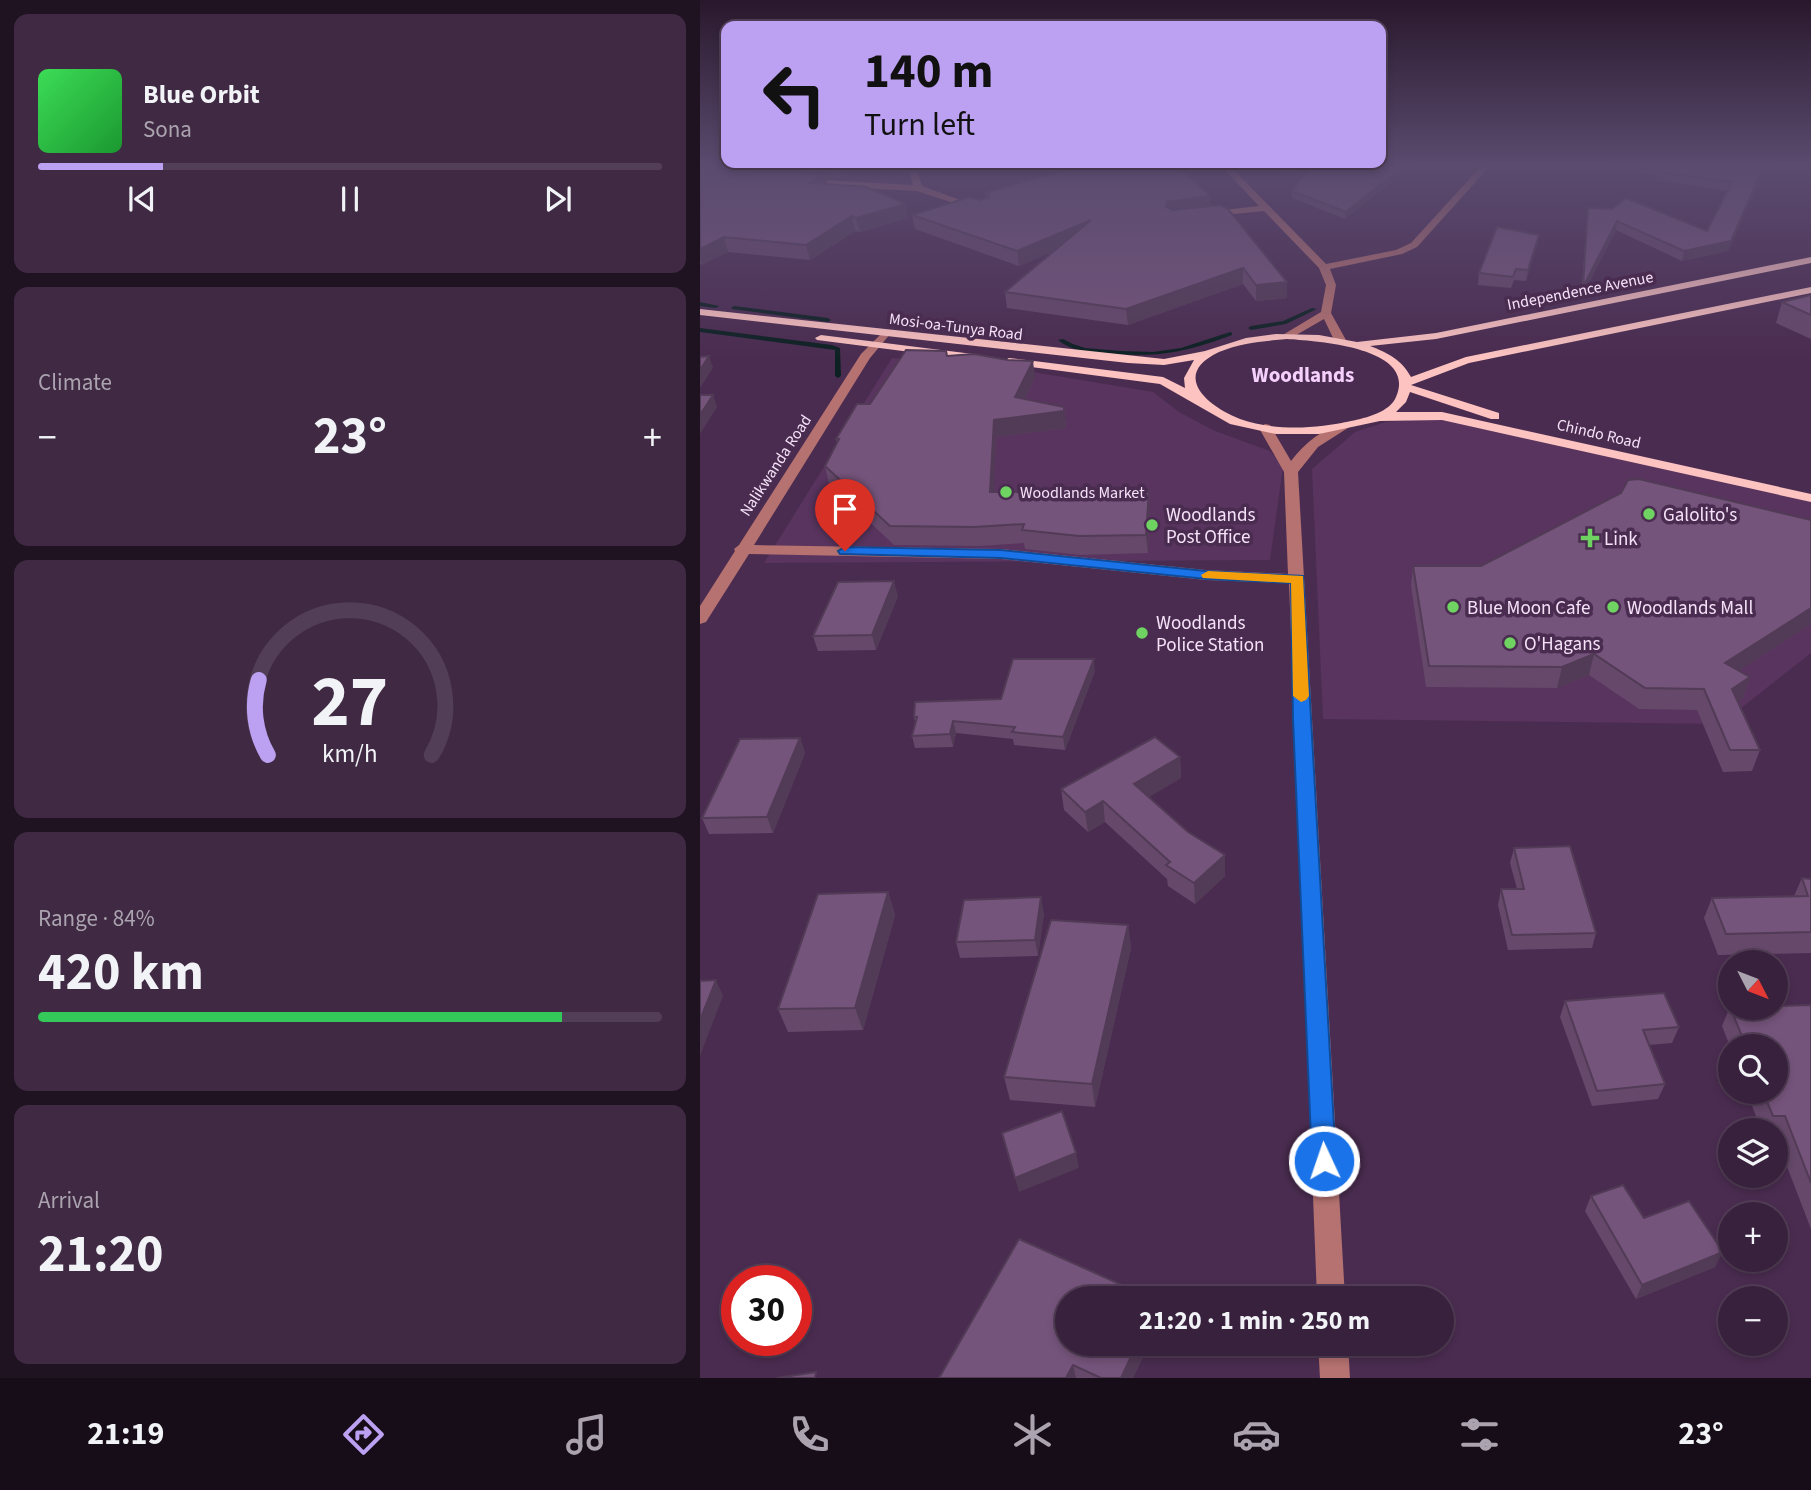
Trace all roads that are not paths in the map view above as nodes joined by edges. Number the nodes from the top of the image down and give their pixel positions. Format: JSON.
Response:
{"nodes":[{"id":1,"x":1286,"y":229,"type":"edge"},
{"id":2,"x":1428,"y":229,"type":"edge"},
{"id":3,"x":1811,"y":258,"type":"edge"},
{"id":4,"x":1324,"y":267,"type":"junction"},
{"id":5,"x":1811,"y":290,"type":"edge"},
{"id":6,"x":700,"y":312,"type":"edge"},
{"id":7,"x":1326,"y":313,"type":"junction"},
{"id":8,"x":700,"y":323,"type":"edge"},
{"id":9,"x":885,"y":333,"type":"junction"},
{"id":10,"x":1287,"y":336,"type":"junction"},
{"id":11,"x":1340,"y":340,"type":"junction"},
{"id":12,"x":1355,"y":343,"type":"junction"},
{"id":13,"x":874,"y":345,"type":"junction"},
{"id":14,"x":1208,"y":354,"type":"junction"},
{"id":15,"x":1405,"y":385,"type":"junction"},
{"id":16,"x":1198,"y":400,"type":"junction"},
{"id":17,"x":1377,"y":418,"type":"junction"},
{"id":18,"x":1345,"y":426,"type":"junction"},
{"id":19,"x":1265,"y":428,"type":"junction"},
{"id":20,"x":1291,"y":472,"type":"junction"},
{"id":21,"x":1811,"y":490,"type":"edge"},
{"id":22,"x":1811,"y":498,"type":"edge"},
{"id":23,"x":741,"y":549,"type":"junction"},
{"id":24,"x":1298,"y":579,"type":"junction"},
{"id":25,"x":700,"y":619,"type":"edge"},
{"id":26,"x":1330,"y":1286,"type":"edge"},
{"id":27,"x":1334,"y":1356,"type":"edge"},
{"id":28,"x":1335,"y":1378,"type":"edge"}],
"edges":[{"from":1,"to":4,"type":"street"},
{"from":2,"to":4,"type":"street"},
{"from":3,"to":12,"type":"main road","name":"Independence Avenue"},
{"from":4,"to":7,"type":"street"},
{"from":5,"to":15,"type":"main road"},
{"from":6,"to":9,"type":"main road","name":"Mosi-oa-Tunya Road"},
{"from":7,"to":10,"type":"street"},
{"from":7,"to":11,"type":"street"},
{"from":8,"to":13,"type":"main road","name":"Mosi-oa-Tunya Road"},
{"from":9,"to":13,"type":"street","name":"Nalikwanda Road"},
{"from":9,"to":14,"type":"main road","name":"Mosi-oa-Tunya Road"},
{"from":10,"to":11,"type":"main road","name":"Mosi-oa-Tunya Road"},
{"from":10,"to":14,"type":"main road","name":"Mosi-oa-Tunya Road"},
{"from":11,"to":12,"type":"main road","name":"Mosi-oa-Tunya Road"},
{"from":12,"to":15,"type":"main road"},
{"from":13,"to":16,"type":"main road","name":"Mosi-oa-Tunya Road"},
{"from":13,"to":23,"type":"street","name":"Nalikwanda Road"},
{"from":14,"to":16,"type":"main road"},
{"from":15,"to":17,"type":"main road"},
{"from":15,"to":21,"type":"main road","name":"Chindo Road"},
{"from":16,"to":19,"type":"main road","name":"Mosi-oa-Tunya Road"},
{"from":17,"to":18,"type":"main road","name":"Chindo Road"},
{"from":17,"to":22,"type":"main road","name":"Chindo Road"},
{"from":18,"to":19,"type":"main road","name":"Chindo Road"},
{"from":18,"to":20,"type":"street"},
{"from":19,"to":20,"type":"street"},
{"from":20,"to":24,"type":"street"},
{"from":23,"to":24,"type":"street"},
{"from":23,"to":25,"type":"street","name":"Nalikwanda Road"},
{"from":24,"to":26,"type":"street"},
{"from":27,"to":28,"type":"street"}]}
